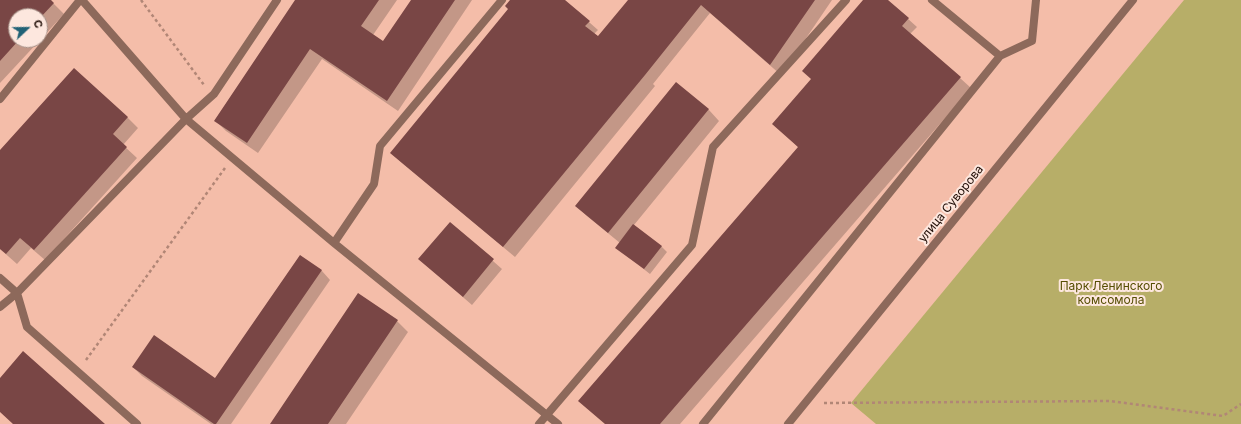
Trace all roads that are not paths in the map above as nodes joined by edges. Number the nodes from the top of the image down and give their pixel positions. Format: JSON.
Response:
{"nodes":[{"id":1,"x":81,"y":0,"type":"edge"},
{"id":2,"x":277,"y":0,"type":"edge"},
{"id":3,"x":502,"y":0,"type":"edge"},
{"id":4,"x":846,"y":0,"type":"edge"},
{"id":5,"x":932,"y":0,"type":"edge"},
{"id":6,"x":1036,"y":0,"type":"edge"},
{"id":7,"x":1133,"y":0,"type":"edge"},
{"id":8,"x":1000,"y":56,"type":"junction"},
{"id":9,"x":0,"y":99,"type":"edge"},
{"id":10,"x":186,"y":119,"type":"junction"},
{"id":11,"x":334,"y":243,"type":"junction"},
{"id":12,"x":0,"y":278,"type":"edge"},
{"id":13,"x":17,"y":293,"type":"junction"},
{"id":14,"x":0,"y":307,"type":"edge"},
{"id":15,"x":547,"y":415,"type":"junction"},
{"id":16,"x":137,"y":424,"type":"edge"},
{"id":17,"x":539,"y":424,"type":"edge"},
{"id":18,"x":558,"y":424,"type":"edge"},
{"id":19,"x":703,"y":424,"type":"edge"},
{"id":20,"x":788,"y":424,"type":"edge"}],
"edges":[{"from":1,"to":9,"type":"street"},
{"from":1,"to":10,"type":"street"},
{"from":2,"to":10,"type":"street"},
{"from":3,"to":11,"type":"street"},
{"from":4,"to":15,"type":"street"},
{"from":5,"to":8,"type":"street"},
{"from":6,"to":8,"type":"street"},
{"from":7,"to":20,"type":"street","name":"улица Суворова"},
{"from":8,"to":19,"type":"street"},
{"from":10,"to":11,"type":"street"},
{"from":10,"to":13,"type":"street"},
{"from":11,"to":15,"type":"street"},
{"from":12,"to":13,"type":"street"},
{"from":13,"to":14,"type":"street"},
{"from":13,"to":16,"type":"street"},
{"from":15,"to":17,"type":"street"},
{"from":15,"to":18,"type":"street"}]}
